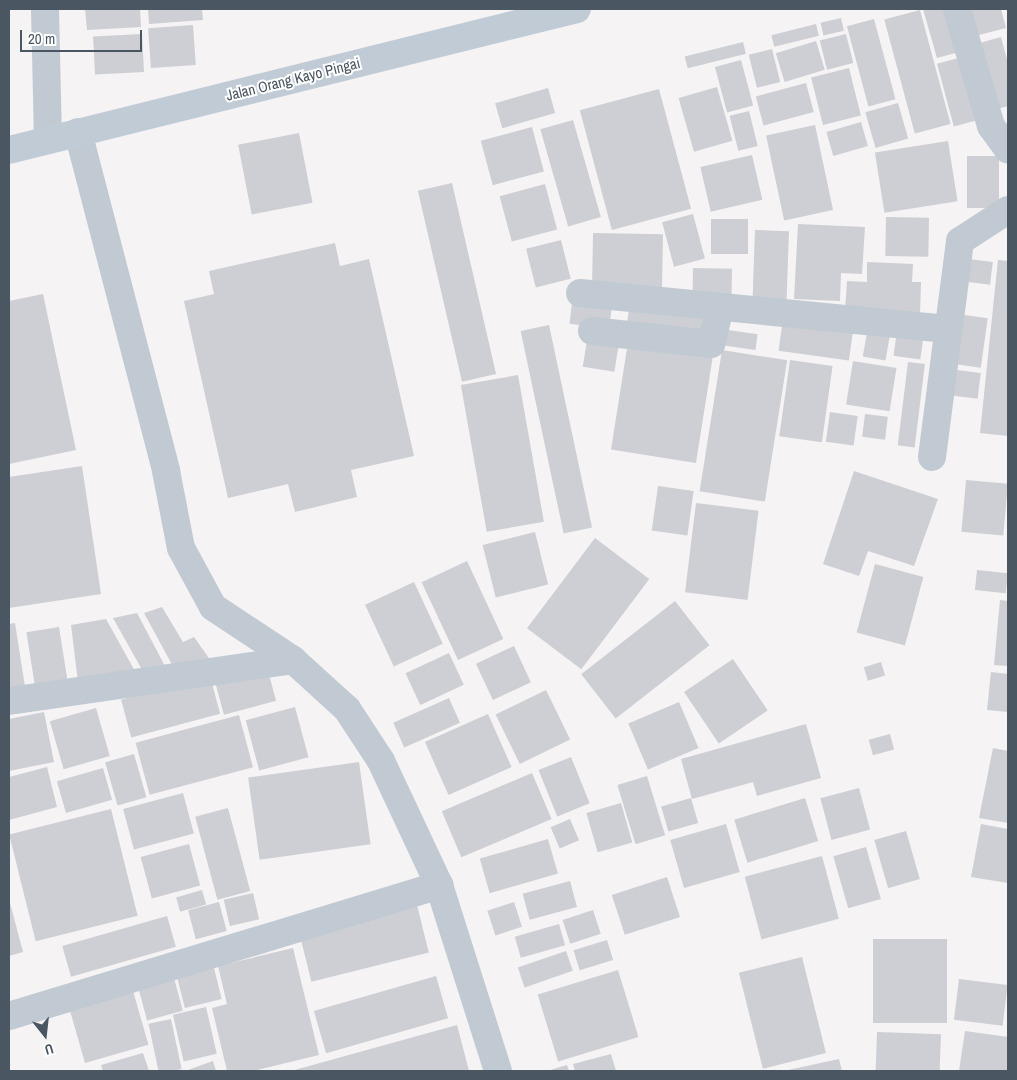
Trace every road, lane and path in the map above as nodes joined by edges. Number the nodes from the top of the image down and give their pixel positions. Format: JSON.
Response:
{"nodes":[{"id":1,"x":45,"y":9,"type":"edge"},
{"id":2,"x":577,"y":9,"type":"edge"},
{"id":3,"x":958,"y":9,"type":"edge"},
{"id":4,"x":78,"y":132,"type":"junction"},
{"id":5,"x":48,"y":140,"type":"junction"},
{"id":6,"x":1008,"y":149,"type":"edge"},
{"id":7,"x":9,"y":150,"type":"edge"},
{"id":8,"x":1008,"y":210,"type":"edge"},
{"id":9,"x":580,"y":293,"type":"dead end"},
{"id":10,"x":720,"y":307,"type":"junction"},
{"id":11,"x":947,"y":329,"type":"junction"},
{"id":12,"x":592,"y":331,"type":"dead end"},
{"id":13,"x":932,"y":457,"type":"dead end"},
{"id":14,"x":293,"y":660,"type":"junction"},
{"id":15,"x":9,"y":701,"type":"edge"},
{"id":16,"x":439,"y":885,"type":"junction"},
{"id":17,"x":9,"y":1016,"type":"edge"},
{"id":18,"x":498,"y":1071,"type":"edge"}],
"edges":[{"from":1,"to":5,"type":"street"},
{"from":2,"to":4,"type":"main road","name":"Jalan Orang Kayo Pingai"},
{"from":3,"to":6,"type":"street"},
{"from":4,"to":5,"type":"main road","name":"Jalan Orang Kayo Pingai"},
{"from":4,"to":14,"type":"street"},
{"from":5,"to":7,"type":"main road","name":"Jalan Orang Kayo Pingai"},
{"from":8,"to":11,"type":"street"},
{"from":9,"to":10,"type":"street"},
{"from":10,"to":11,"type":"street"},
{"from":10,"to":12,"type":"street"},
{"from":11,"to":13,"type":"street"},
{"from":14,"to":15,"type":"street"},
{"from":14,"to":16,"type":"street"},
{"from":16,"to":17,"type":"street"},
{"from":16,"to":18,"type":"street"}]}
